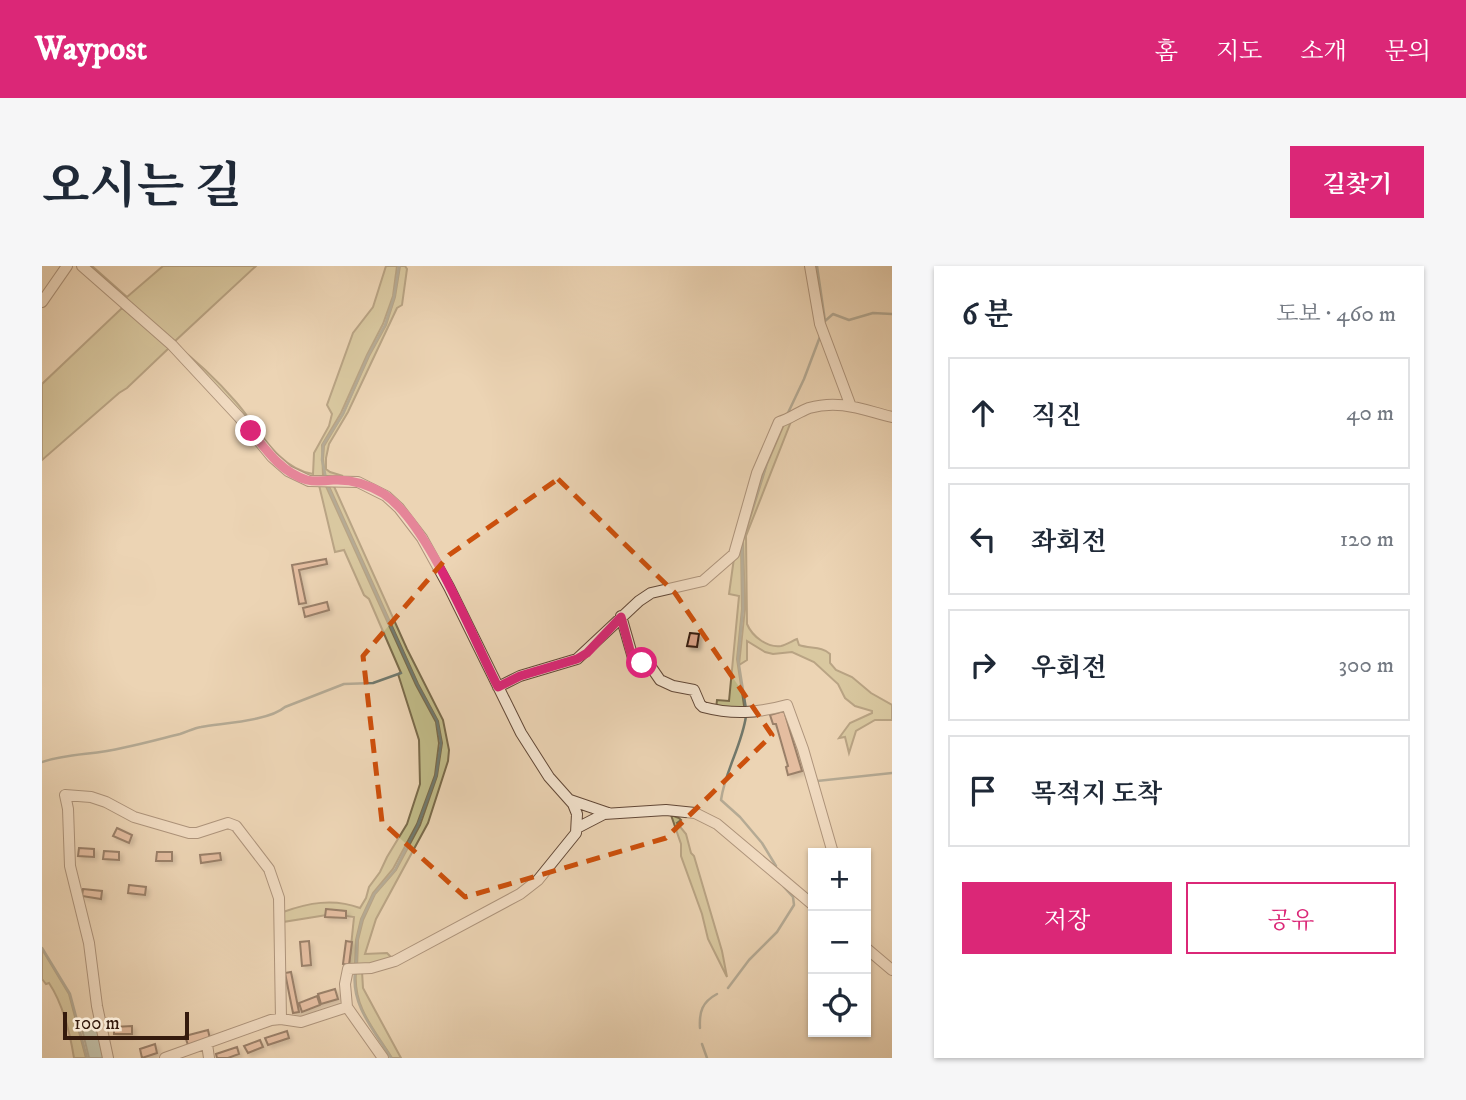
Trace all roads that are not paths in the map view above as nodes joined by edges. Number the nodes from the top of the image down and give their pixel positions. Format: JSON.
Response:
{"nodes":[{"id":1,"x":67,"y":266,"type":"edge"},
{"id":2,"x":82,"y":266,"type":"edge"},
{"id":3,"x":810,"y":266,"type":"edge"},
{"id":4,"x":42,"y":302,"type":"edge"},
{"id":5,"x":850,"y":404,"type":"junction"},
{"id":6,"x":892,"y":417,"type":"edge"},
{"id":7,"x":621,"y":617,"type":"junction"},
{"id":8,"x":498,"y":687,"type":"junction"},
{"id":9,"x":569,"y":799,"type":"junction"},
{"id":10,"x":612,"y":814,"type":"junction"},
{"id":11,"x":578,"y":828,"type":"junction"},
{"id":12,"x":833,"y":848,"type":"edge"},
{"id":13,"x":808,"y":901,"type":"edge"},
{"id":14,"x":871,"y":952,"type":"edge"},
{"id":15,"x":892,"y":970,"type":"edge"},
{"id":16,"x":348,"y":1007,"type":"junction"},
{"id":17,"x":281,"y":1019,"type":"junction"},
{"id":18,"x":207,"y":1044,"type":"junction"},
{"id":19,"x":108,"y":1058,"type":"edge"},
{"id":20,"x":165,"y":1058,"type":"edge"},
{"id":21,"x":209,"y":1058,"type":"edge"},
{"id":22,"x":383,"y":1058,"type":"edge"}],
"edges":[{"from":1,"to":4,"type":"street"},
{"from":2,"to":8,"type":"street"},
{"from":3,"to":5,"type":"street"},
{"from":5,"to":6,"type":"street"},
{"from":5,"to":7,"type":"street"},
{"from":7,"to":8,"type":"street"},
{"from":7,"to":12,"type":"street"},
{"from":8,"to":9,"type":"street"},
{"from":9,"to":10,"type":"street"},
{"from":9,"to":11,"type":"street"},
{"from":10,"to":11,"type":"street"},
{"from":10,"to":13,"type":"street"},
{"from":11,"to":16,"type":"street"},
{"from":14,"to":15,"type":"street"},
{"from":16,"to":17,"type":"street"},
{"from":16,"to":22,"type":"street"},
{"from":17,"to":18,"type":"street"},
{"from":17,"to":19,"type":"street"},
{"from":18,"to":20,"type":"street"},
{"from":18,"to":21,"type":"street"}]}
